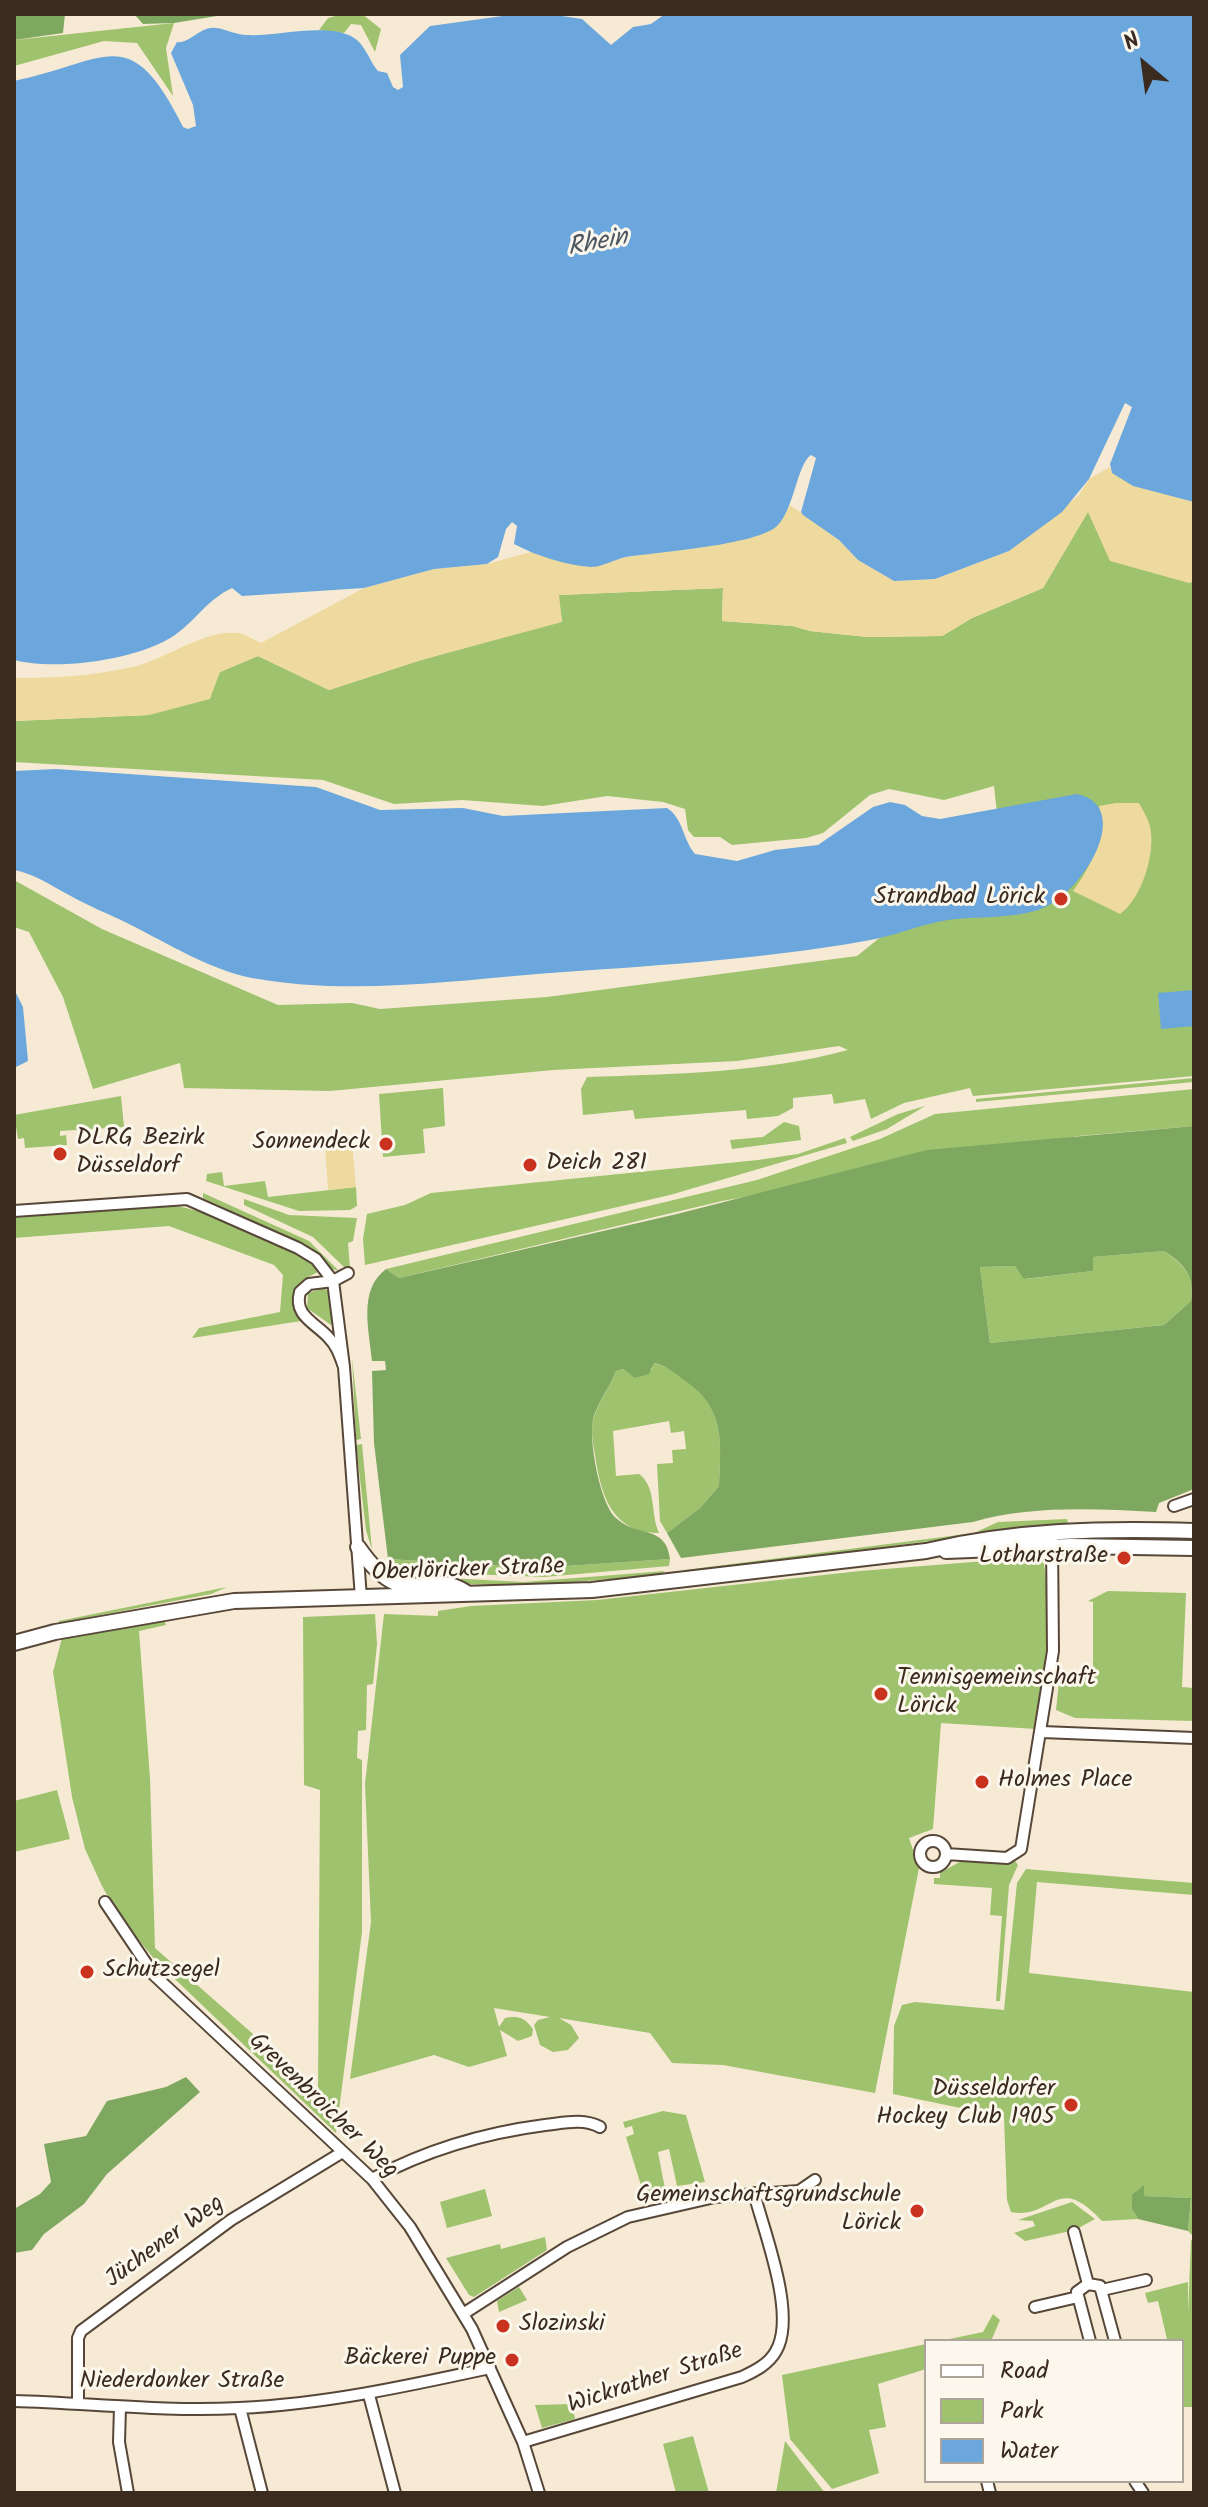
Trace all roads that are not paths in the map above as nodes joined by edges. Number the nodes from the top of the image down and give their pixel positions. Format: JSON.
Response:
{"nodes":[{"id":1,"x":14,"y":1211,"type":"edge"},
{"id":2,"x":348,"y":1273,"type":"dead end"},
{"id":3,"x":333,"y":1281,"type":"junction"},
{"id":4,"x":344,"y":1367,"type":"junction"},
{"id":5,"x":1194,"y":1499,"type":"edge"},
{"id":6,"x":1174,"y":1506,"type":"dead end"},
{"id":7,"x":1051,"y":1530,"type":"junction"},
{"id":8,"x":1194,"y":1531,"type":"edge"},
{"id":9,"x":358,"y":1547,"type":"junction"},
{"id":10,"x":1053,"y":1547,"type":"junction"},
{"id":11,"x":1194,"y":1548,"type":"edge"},
{"id":12,"x":926,"y":1551,"type":"junction"},
{"id":13,"x":470,"y":1596,"type":"junction"},
{"id":14,"x":361,"y":1598,"type":"junction"},
{"id":15,"x":14,"y":1643,"type":"edge"},
{"id":16,"x":1042,"y":1732,"type":"junction"},
{"id":17,"x":1194,"y":1738,"type":"edge"},
{"id":18,"x":946,"y":1854,"type":"dead end"},
{"id":19,"x":105,"y":1902,"type":"dead end"},
{"id":20,"x":600,"y":2127,"type":"dead end"},
{"id":21,"x":341,"y":2153,"type":"junction"},
{"id":22,"x":372,"y":2179,"type":"junction"},
{"id":23,"x":815,"y":2180,"type":"dead end"},
{"id":24,"x":754,"y":2193,"type":"junction"},
{"id":25,"x":1074,"y":2232,"type":"dead end"},
{"id":26,"x":1146,"y":2280,"type":"dead end"},
{"id":27,"x":1088,"y":2284,"type":"junction"},
{"id":28,"x":1102,"y":2290,"type":"junction"},
{"id":29,"x":1078,"y":2297,"type":"junction"},
{"id":30,"x":1035,"y":2307,"type":"dead end"},
{"id":31,"x":463,"y":2314,"type":"junction"},
{"id":32,"x":1089,"y":2339,"type":"edge"},
{"id":33,"x":1114,"y":2339,"type":"edge"},
{"id":34,"x":490,"y":2368,"type":"junction"},
{"id":35,"x":369,"y":2395,"type":"junction"},
{"id":36,"x":14,"y":2401,"type":"edge"},
{"id":37,"x":78,"y":2403,"type":"junction"},
{"id":38,"x":120,"y":2407,"type":"junction"},
{"id":39,"x":240,"y":2408,"type":"junction"},
{"id":40,"x":523,"y":2442,"type":"junction"},
{"id":41,"x":128,"y":2493,"type":"edge"},
{"id":42,"x":262,"y":2493,"type":"edge"},
{"id":43,"x":395,"y":2493,"type":"edge"},
{"id":44,"x":539,"y":2493,"type":"edge"}],
"edges":[{"from":1,"to":3,"type":"street"},
{"from":2,"to":3,"type":"street"},
{"from":3,"to":4,"type":"street"},
{"from":3,"to":4,"type":"street"},
{"from":4,"to":9,"type":"street"},
{"from":5,"to":6,"type":"street"},
{"from":7,"to":8,"type":"main road","name":"Oberlöricker Straße"},
{"from":7,"to":10,"type":"street"},
{"from":7,"to":12,"type":"main road","name":"Oberlöricker Straße"},
{"from":9,"to":13,"type":"main road"},
{"from":9,"to":14,"type":"street"},
{"from":10,"to":11,"type":"main road","name":"Oberlöricker Straße"},
{"from":10,"to":12,"type":"main road","name":"Oberlöricker Straße"},
{"from":10,"to":16,"type":"street"},
{"from":12,"to":13,"type":"main road","name":"Oberlöricker Straße"},
{"from":13,"to":14,"type":"main road","name":"Oberlöricker Straße"},
{"from":14,"to":15,"type":"main road","name":"Oberlöricker Straße"},
{"from":16,"to":17,"type":"street"},
{"from":16,"to":18,"type":"street"},
{"from":19,"to":21,"type":"street","name":"Grevenbroicher Weg"},
{"from":20,"to":22,"type":"street"},
{"from":21,"to":22,"type":"street","name":"Grevenbroicher Weg"},
{"from":21,"to":37,"type":"street","name":"Jüchener Weg"},
{"from":22,"to":31,"type":"street","name":"Grevenbroicher Weg"},
{"from":23,"to":24,"type":"street"},
{"from":24,"to":31,"type":"street"},
{"from":24,"to":40,"type":"street","name":"Wickrather Straße"},
{"from":25,"to":27,"type":"street"},
{"from":26,"to":28,"type":"street"},
{"from":27,"to":28,"type":"street"},
{"from":27,"to":29,"type":"street"},
{"from":28,"to":33,"type":"street"},
{"from":29,"to":30,"type":"street"},
{"from":29,"to":32,"type":"street"},
{"from":31,"to":34,"type":"street","name":"Grevenbroicher Weg"},
{"from":34,"to":35,"type":"street","name":"Niederdonker Straße"},
{"from":34,"to":40,"type":"street","name":"Grevenbroicher Weg"},
{"from":35,"to":39,"type":"street","name":"Niederdonker Straße"},
{"from":35,"to":43,"type":"street"},
{"from":36,"to":37,"type":"street","name":"Niederdonker Straße"},
{"from":37,"to":38,"type":"street","name":"Niederdonker Straße"},
{"from":38,"to":39,"type":"street","name":"Niederdonker Straße"},
{"from":38,"to":41,"type":"street"},
{"from":39,"to":42,"type":"street"},
{"from":40,"to":44,"type":"street","name":"Grevenbroicher Weg"}]}
